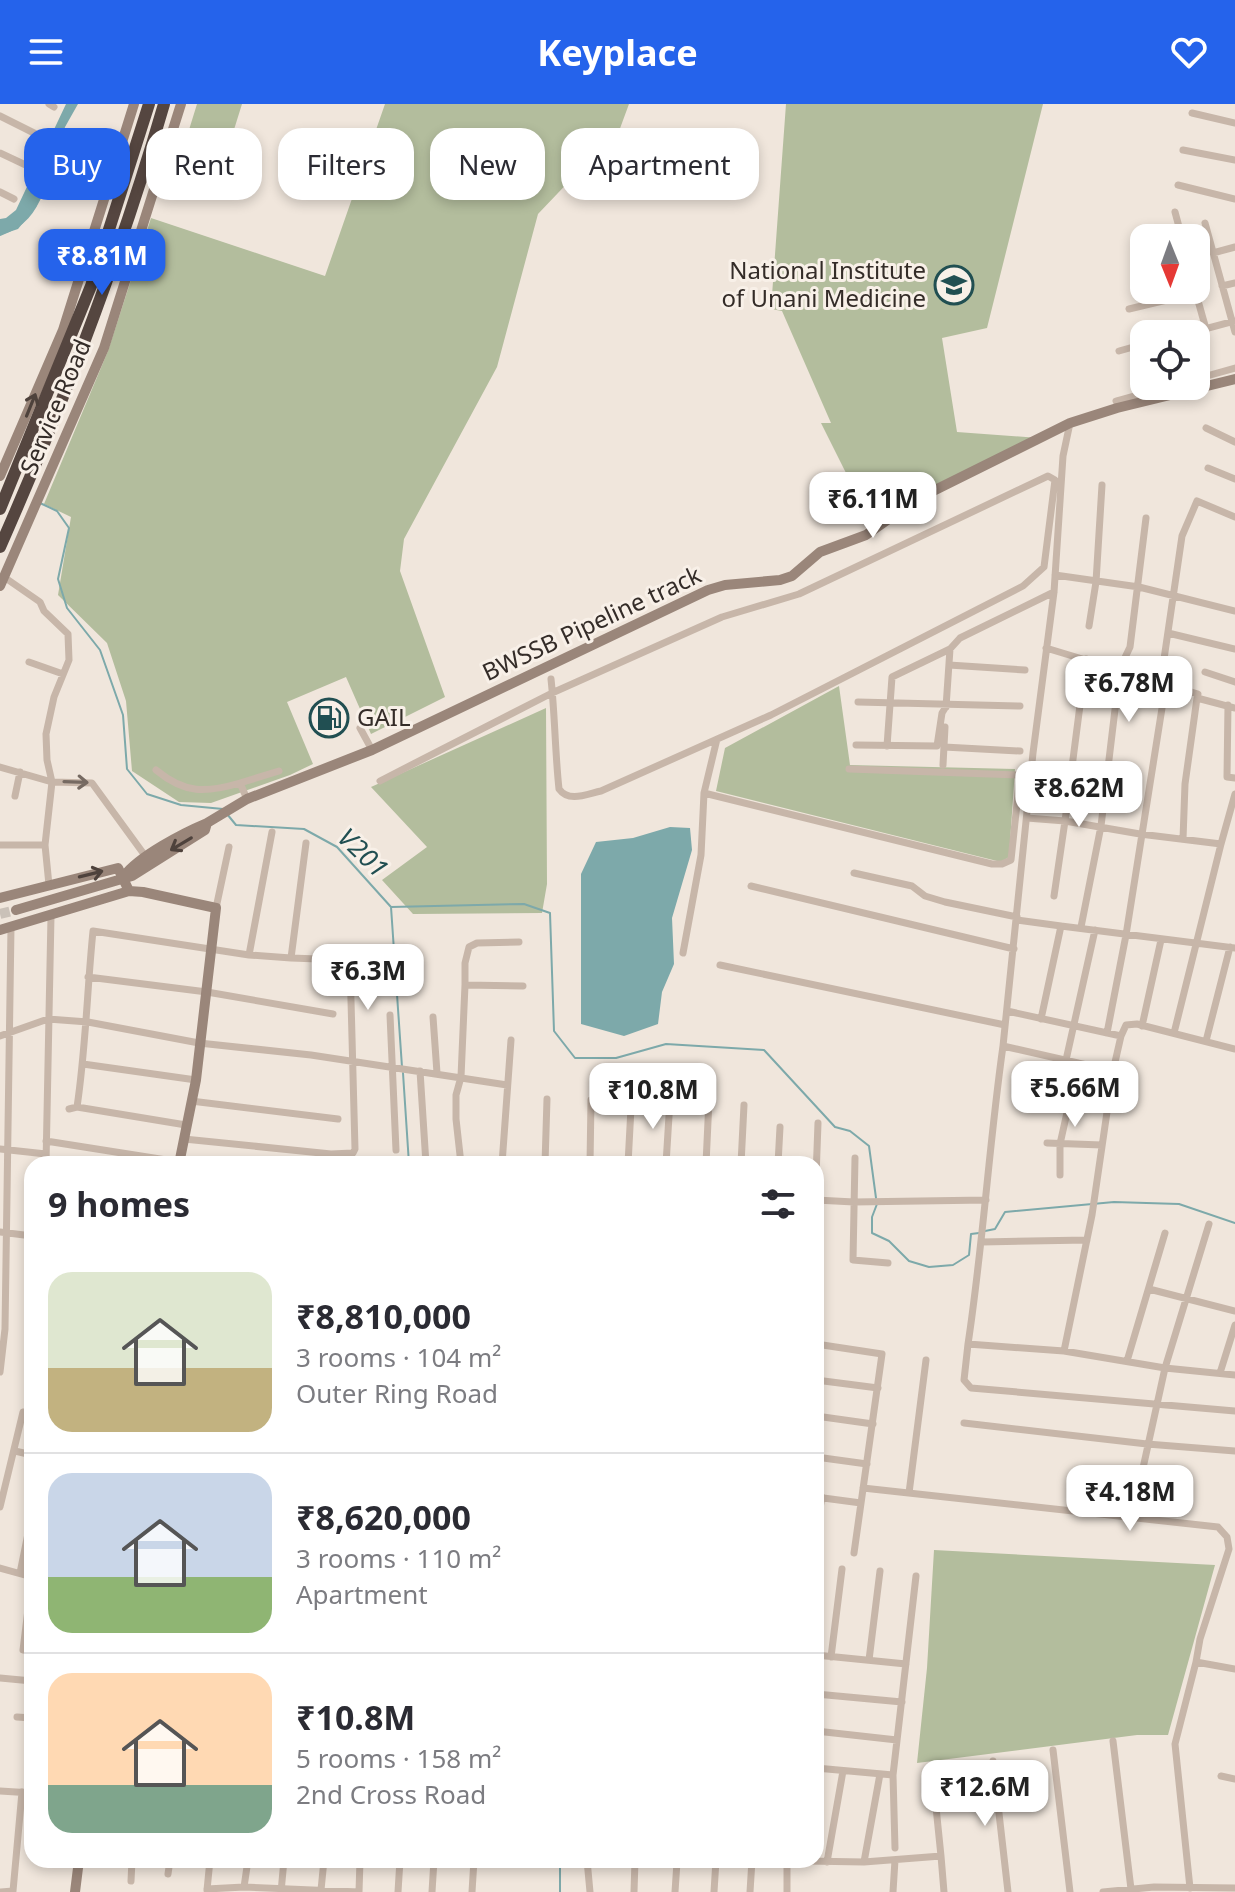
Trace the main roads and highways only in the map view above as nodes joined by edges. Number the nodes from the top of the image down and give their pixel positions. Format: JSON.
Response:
{"nodes":[{"id":1,"x":149,"y":104,"type":"edge"},
{"id":2,"x":164,"y":107,"type":"edge"},
{"id":3,"x":55,"y":348,"type":"road end"},
{"id":4,"x":63,"y":360,"type":"junction"},
{"id":5,"x":6,"y":484,"type":"edge"},
{"id":6,"x":25,"y":491,"type":"junction"},
{"id":7,"x":39,"y":498,"type":"road end"},
{"id":8,"x":0,"y":509,"type":"edge"},
{"id":9,"x":0,"y":547,"type":"edge"}],
"edges":[{"from":1,"to":4,"type":"highway"},
{"from":2,"to":6,"type":"highway"},
{"from":3,"to":4,"type":"highway"},
{"from":4,"to":5,"type":"highway"},
{"from":5,"to":8,"type":"highway"},
{"from":6,"to":7,"type":"highway"},
{"from":6,"to":9,"type":"highway"}]}
